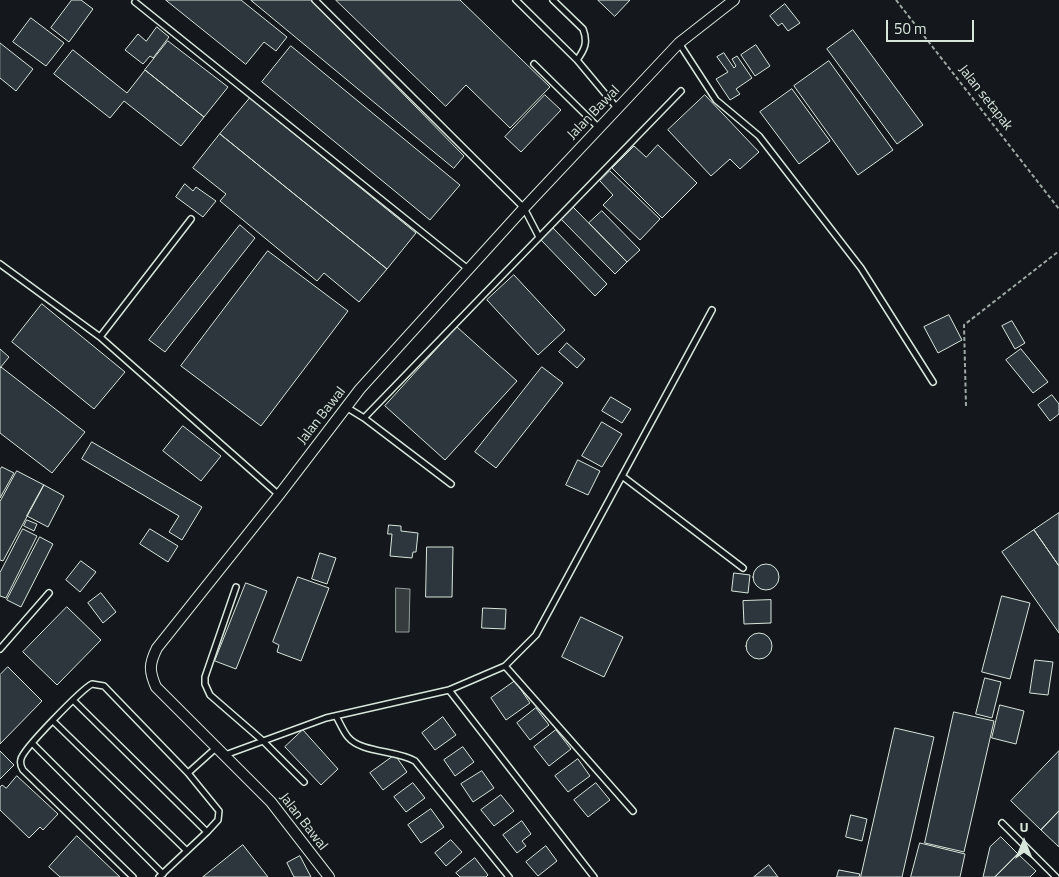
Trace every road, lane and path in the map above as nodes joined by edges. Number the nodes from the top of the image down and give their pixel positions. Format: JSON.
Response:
{"nodes":[{"id":1,"x":315,"y":0,"type":"edge"},
{"id":2,"x":516,"y":0,"type":"edge"},
{"id":3,"x":553,"y":0,"type":"edge"},
{"id":4,"x":734,"y":0,"type":"edge"},
{"id":5,"x":896,"y":0,"type":"edge"},
{"id":6,"x":135,"y":2,"type":"dead end"},
{"id":7,"x":679,"y":43,"type":"junction"},
{"id":8,"x":577,"y":60,"type":"junction"},
{"id":9,"x":534,"y":64,"type":"dead end"},
{"id":10,"x":681,"y":91,"type":"dead end"},
{"id":11,"x":618,"y":108,"type":"junction"},
{"id":12,"x":599,"y":128,"type":"junction"},
{"id":13,"x":524,"y":208,"type":"junction"},
{"id":14,"x":1059,"y":209,"type":"edge"},
{"id":15,"x":191,"y":218,"type":"dead end"},
{"id":16,"x":539,"y":237,"type":"junction"},
{"id":17,"x":1059,"y":251,"type":"edge"},
{"id":18,"x":0,"y":264,"type":"edge"},
{"id":19,"x":468,"y":269,"type":"junction"},
{"id":20,"x":712,"y":310,"type":"dead end"},
{"id":21,"x":100,"y":337,"type":"junction"},
{"id":22,"x":934,"y":382,"type":"dead end"},
{"id":23,"x":966,"y":406,"type":"dead end"},
{"id":24,"x":346,"y":407,"type":"junction"},
{"id":25,"x":364,"y":418,"type":"junction"},
{"id":26,"x":622,"y":476,"type":"junction"},
{"id":27,"x":451,"y":484,"type":"dead end"},
{"id":28,"x":279,"y":495,"type":"junction"},
{"id":29,"x":744,"y":568,"type":"dead end"},
{"id":30,"x":236,"y":587,"type":"dead end"},
{"id":31,"x":49,"y":593,"type":"dead end"},
{"id":32,"x":0,"y":649,"type":"edge"},
{"id":33,"x":505,"y":666,"type":"junction"},
{"id":34,"x":449,"y":690,"type":"junction"},
{"id":35,"x":73,"y":700,"type":"junction"},
{"id":36,"x":336,"y":716,"type":"junction"},
{"id":37,"x":53,"y":722,"type":"junction"},
{"id":38,"x":263,"y":741,"type":"junction"},
{"id":39,"x":32,"y":744,"type":"junction"},
{"id":40,"x":221,"y":751,"type":"junction"},
{"id":41,"x":188,"y":773,"type":"junction"},
{"id":42,"x":304,"y":782,"type":"dead end"},
{"id":43,"x":633,"y":812,"type":"dead end"},
{"id":44,"x":1002,"y":823,"type":"dead end"},
{"id":45,"x":208,"y":832,"type":"junction"},
{"id":46,"x":187,"y":851,"type":"junction"},
{"id":47,"x":161,"y":875,"type":"edge"},
{"id":48,"x":133,"y":877,"type":"edge"},
{"id":49,"x":329,"y":877,"type":"edge"},
{"id":50,"x":509,"y":877,"type":"edge"},
{"id":51,"x":594,"y":877,"type":"edge"},
{"id":52,"x":1056,"y":877,"type":"edge"}],
"edges":[{"from":1,"to":13,"type":"lane"},
{"from":2,"to":8,"type":"lane"},
{"from":3,"to":8,"type":"lane"},
{"from":4,"to":7,"type":"street","name":"Jalan Bawal"},
{"from":5,"to":14,"type":"path","name":"Jalan setapak"},
{"from":6,"to":19,"type":"lane"},
{"from":7,"to":11,"type":"street","name":"Jalan Bawal"},
{"from":7,"to":22,"type":"lane"},
{"from":8,"to":11,"type":"lane"},
{"from":9,"to":12,"type":"lane"},
{"from":10,"to":16,"type":"lane"},
{"from":11,"to":12,"type":"street","name":"Jalan Bawal"},
{"from":12,"to":13,"type":"street","name":"Jalan Bawal"},
{"from":13,"to":16,"type":"lane"},
{"from":13,"to":19,"type":"street","name":"Jalan Bawal"},
{"from":15,"to":21,"type":"lane"},
{"from":16,"to":25,"type":"lane"},
{"from":17,"to":23,"type":"path"},
{"from":18,"to":21,"type":"lane"},
{"from":19,"to":24,"type":"street","name":"Jalan Bawal"},
{"from":20,"to":26,"type":"lane"},
{"from":21,"to":28,"type":"lane"},
{"from":24,"to":25,"type":"lane"},
{"from":24,"to":28,"type":"street","name":"Jalan Bawal"},
{"from":25,"to":27,"type":"lane"},
{"from":26,"to":29,"type":"lane"},
{"from":26,"to":33,"type":"lane"},
{"from":28,"to":40,"type":"street","name":"Jalan Bawal"},
{"from":30,"to":38,"type":"lane"},
{"from":31,"to":32,"type":"lane"},
{"from":33,"to":34,"type":"lane"},
{"from":33,"to":43,"type":"lane"},
{"from":34,"to":36,"type":"lane"},
{"from":34,"to":51,"type":"lane"},
{"from":35,"to":37,"type":"lane"},
{"from":35,"to":41,"type":"lane"},
{"from":35,"to":45,"type":"lane"},
{"from":36,"to":38,"type":"lane"},
{"from":36,"to":50,"type":"lane"},
{"from":37,"to":39,"type":"lane"},
{"from":37,"to":46,"type":"lane"},
{"from":38,"to":40,"type":"lane"},
{"from":38,"to":42,"type":"lane"},
{"from":39,"to":47,"type":"lane"},
{"from":39,"to":48,"type":"lane"},
{"from":40,"to":41,"type":"lane"},
{"from":40,"to":49,"type":"street","name":"Jalan Bawal"},
{"from":41,"to":45,"type":"lane"},
{"from":44,"to":52,"type":"lane"},
{"from":45,"to":46,"type":"lane"},
{"from":46,"to":47,"type":"lane"}]}
